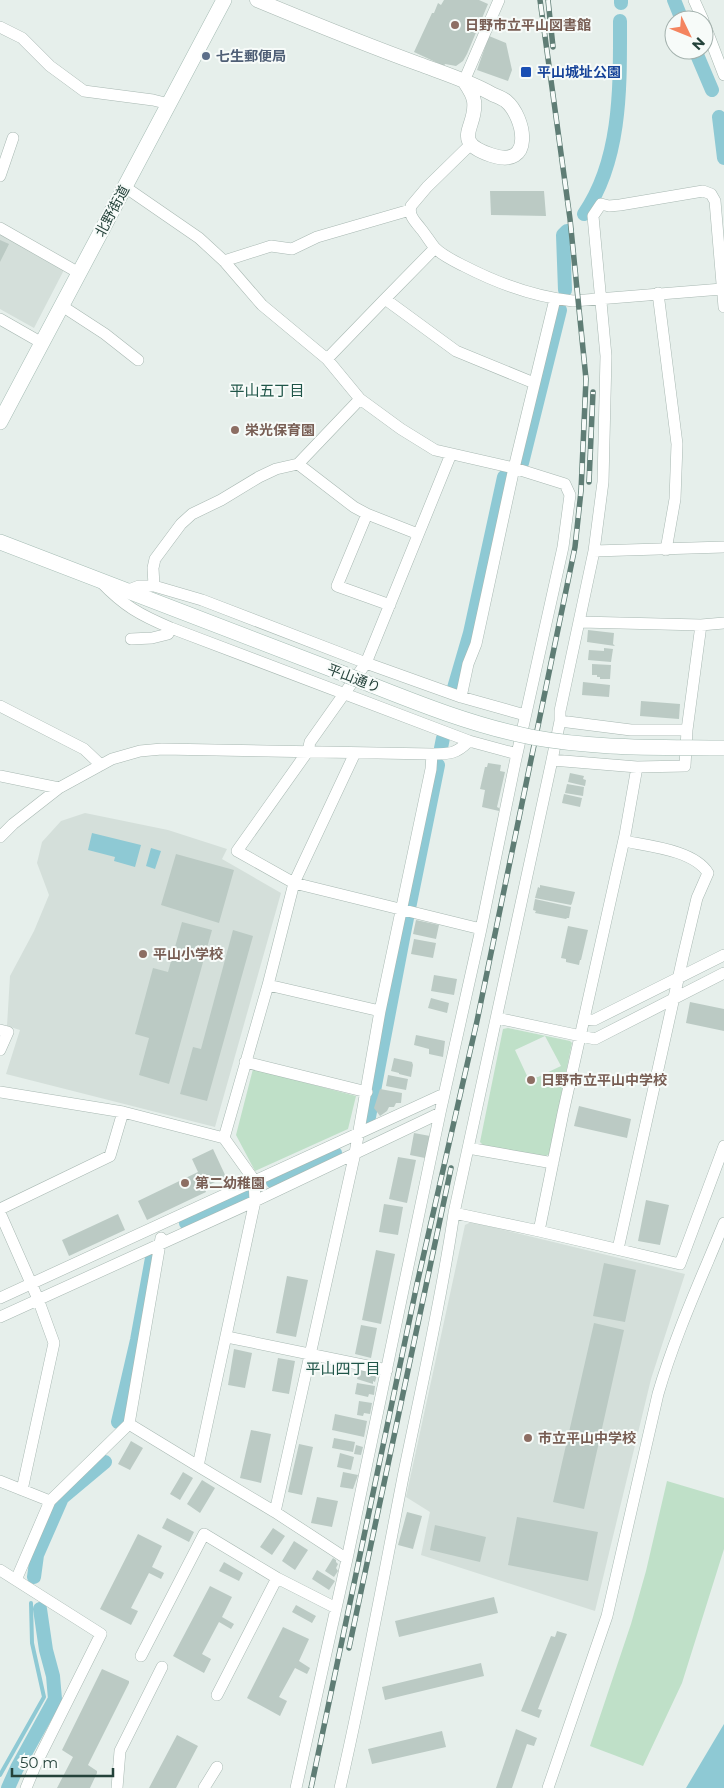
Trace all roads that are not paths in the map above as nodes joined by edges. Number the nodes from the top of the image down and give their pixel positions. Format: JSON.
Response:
{"nodes":[{"id":1,"x":224,"y":0,"type":"edge"},
{"id":2,"x":257,"y":0,"type":"edge"},
{"id":3,"x":499,"y":0,"type":"edge"},
{"id":4,"x":0,"y":27,"type":"edge"},
{"id":5,"x":714,"y":49,"type":"edge"},
{"id":6,"x":724,"y":74,"type":"edge"},
{"id":7,"x":464,"y":81,"type":"junction"},
{"id":8,"x":169,"y":104,"type":"junction"},
{"id":9,"x":13,"y":138,"type":"dead end"},
{"id":10,"x":471,"y":144,"type":"junction"},
{"id":11,"x":0,"y":176,"type":"edge"},
{"id":12,"x":125,"y":187,"type":"junction"},
{"id":13,"x":410,"y":210,"type":"junction"},
{"id":14,"x":0,"y":228,"type":"edge"},
{"id":15,"x":435,"y":248,"type":"junction"},
{"id":16,"x":224,"y":261,"type":"junction"},
{"id":17,"x":79,"y":273,"type":"junction"},
{"id":18,"x":722,"y":289,"type":"junction"},
{"id":19,"x":658,"y":293,"type":"junction"},
{"id":20,"x":385,"y":298,"type":"junction"},
{"id":21,"x":555,"y":299,"type":"junction"},
{"id":22,"x":601,"y":299,"type":"junction"},
{"id":23,"x":62,"y":306,"type":"junction"},
{"id":24,"x":724,"y":307,"type":"edge"},
{"id":25,"x":0,"y":319,"type":"edge"},
{"id":26,"x":42,"y":343,"type":"junction"},
{"id":27,"x":327,"y":359,"type":"junction"},
{"id":28,"x":138,"y":360,"type":"dead end"},
{"id":29,"x":534,"y":383,"type":"junction"},
{"id":30,"x":360,"y":399,"type":"junction"},
{"id":31,"x":0,"y":422,"type":"edge"},
{"id":32,"x":451,"y":454,"type":"junction"},
{"id":33,"x":298,"y":464,"type":"junction"},
{"id":34,"x":514,"y":468,"type":"junction"},
{"id":35,"x":367,"y":514,"type":"junction"},
{"id":36,"x":418,"y":534,"type":"junction"},
{"id":37,"x":0,"y":542,"type":"edge"},
{"id":38,"x":724,"y":547,"type":"edge"},
{"id":39,"x":666,"y":550,"type":"junction"},
{"id":40,"x":594,"y":552,"type":"junction"},
{"id":41,"x":99,"y":580,"type":"junction"},
{"id":42,"x":154,"y":586,"type":"junction"},
{"id":43,"x":126,"y":591,"type":"junction"},
{"id":44,"x":390,"y":605,"type":"junction"},
{"id":45,"x":580,"y":622,"type":"junction"},
{"id":46,"x":724,"y":623,"type":"edge"},
{"id":47,"x":701,"y":625,"type":"junction"},
{"id":48,"x":171,"y":628,"type":"junction"},
{"id":49,"x":131,"y":639,"type":"dead end"},
{"id":50,"x":366,"y":663,"type":"junction"},
{"id":51,"x":345,"y":694,"type":"junction"},
{"id":52,"x":461,"y":698,"type":"junction"},
{"id":53,"x":0,"y":706,"type":"edge"},
{"id":54,"x":525,"y":715,"type":"junction"},
{"id":55,"x":560,"y":721,"type":"junction"},
{"id":56,"x":687,"y":730,"type":"junction"},
{"id":57,"x":469,"y":741,"type":"junction"},
{"id":58,"x":724,"y":748,"type":"edge"},
{"id":59,"x":308,"y":751,"type":"junction"},
{"id":60,"x":355,"y":753,"type":"junction"},
{"id":61,"x":432,"y":754,"type":"junction"},
{"id":62,"x":517,"y":754,"type":"junction"},
{"id":63,"x":552,"y":760,"type":"junction"},
{"id":64,"x":102,"y":764,"type":"junction"},
{"id":65,"x":637,"y":766,"type":"junction"},
{"id":66,"x":0,"y":776,"type":"edge"},
{"id":67,"x":59,"y":788,"type":"junction"},
{"id":68,"x":0,"y":837,"type":"edge"},
{"id":69,"x":624,"y":841,"type":"junction"},
{"id":70,"x":294,"y":883,"type":"junction"},
{"id":71,"x":401,"y":908,"type":"junction"},
{"id":72,"x":481,"y":929,"type":"junction"},
{"id":73,"x":724,"y":955,"type":"edge"},
{"id":74,"x":724,"y":973,"type":"edge"},
{"id":75,"x":679,"y":977,"type":"junction"},
{"id":76,"x":268,"y":986,"type":"junction"},
{"id":77,"x":674,"y":998,"type":"junction"},
{"id":78,"x":380,"y":1012,"type":"junction"},
{"id":79,"x":497,"y":1018,"type":"junction"},
{"id":80,"x":584,"y":1019,"type":"junction"},
{"id":81,"x":0,"y":1030,"type":"edge"},
{"id":82,"x":581,"y":1035,"type":"junction"},
{"id":83,"x":0,"y":1050,"type":"edge"},
{"id":84,"x":245,"y":1062,"type":"junction"},
{"id":85,"x":0,"y":1092,"type":"edge"},
{"id":86,"x":367,"y":1092,"type":"junction"},
{"id":87,"x":444,"y":1094,"type":"junction"},
{"id":88,"x":123,"y":1112,"type":"junction"},
{"id":89,"x":440,"y":1113,"type":"junction"},
{"id":90,"x":360,"y":1132,"type":"junction"},
{"id":91,"x":224,"y":1138,"type":"junction"},
{"id":92,"x":724,"y":1146,"type":"edge"},
{"id":93,"x":468,"y":1148,"type":"junction"},
{"id":94,"x":356,"y":1153,"type":"junction"},
{"id":95,"x":553,"y":1162,"type":"junction"},
{"id":96,"x":254,"y":1180,"type":"junction"},
{"id":97,"x":255,"y":1201,"type":"junction"},
{"id":98,"x":0,"y":1211,"type":"edge"},
{"id":99,"x":454,"y":1213,"type":"junction"},
{"id":100,"x":166,"y":1222,"type":"junction"},
{"id":101,"x":724,"y":1223,"type":"edge"},
{"id":102,"x":539,"y":1231,"type":"junction"},
{"id":103,"x":160,"y":1243,"type":"junction"},
{"id":104,"x":618,"y":1249,"type":"junction"},
{"id":105,"x":31,"y":1284,"type":"junction"},
{"id":106,"x":0,"y":1298,"type":"edge"},
{"id":107,"x":38,"y":1299,"type":"junction"},
{"id":108,"x":0,"y":1317,"type":"edge"},
{"id":109,"x":227,"y":1337,"type":"junction"},
{"id":110,"x":309,"y":1354,"type":"junction"},
{"id":111,"x":387,"y":1370,"type":"junction"},
{"id":112,"x":129,"y":1424,"type":"junction"},
{"id":113,"x":198,"y":1466,"type":"junction"},
{"id":114,"x":0,"y":1481,"type":"edge"},
{"id":115,"x":22,"y":1490,"type":"junction"},
{"id":116,"x":50,"y":1501,"type":"junction"},
{"id":117,"x":275,"y":1512,"type":"junction"},
{"id":118,"x":347,"y":1559,"type":"junction"},
{"id":119,"x":0,"y":1570,"type":"edge"},
{"id":120,"x":278,"y":1578,"type":"junction"},
{"id":121,"x":16,"y":1580,"type":"junction"},
{"id":122,"x":336,"y":1608,"type":"junction"},
{"id":123,"x":141,"y":1656,"type":"dead end"},
{"id":124,"x":162,"y":1667,"type":"dead end"},
{"id":125,"x":218,"y":1695,"type":"dead end"},
{"id":126,"x":217,"y":1767,"type":"dead end"},
{"id":127,"x":26,"y":1788,"type":"edge"},
{"id":128,"x":117,"y":1788,"type":"edge"},
{"id":129,"x":204,"y":1788,"type":"edge"},
{"id":130,"x":296,"y":1788,"type":"edge"},
{"id":131,"x":340,"y":1788,"type":"edge"},
{"id":132,"x":548,"y":1788,"type":"edge"}],
"edges":[{"from":1,"to":8,"type":"main road","name":"北野街道"},
{"from":2,"to":7,"type":"street"},
{"from":3,"to":7,"type":"street"},
{"from":4,"to":8,"type":"street"},
{"from":5,"to":6,"type":"street"},
{"from":7,"to":10,"type":"street"},
{"from":7,"to":10,"type":"street"},
{"from":8,"to":12,"type":"main road","name":"北野街道"},
{"from":9,"to":11,"type":"street"},
{"from":10,"to":13,"type":"street"},
{"from":12,"to":16,"type":"street"},
{"from":12,"to":17,"type":"main road","name":"北野街道"},
{"from":13,"to":15,"type":"street"},
{"from":13,"to":16,"type":"street"},
{"from":14,"to":17,"type":"street"},
{"from":15,"to":20,"type":"street"},
{"from":15,"to":21,"type":"street"},
{"from":16,"to":27,"type":"street"},
{"from":17,"to":23,"type":"main road","name":"北野街道"},
{"from":18,"to":19,"type":"street"},
{"from":18,"to":22,"type":"street"},
{"from":18,"to":24,"type":"street"},
{"from":19,"to":22,"type":"street"},
{"from":19,"to":39,"type":"street"},
{"from":20,"to":27,"type":"street"},
{"from":20,"to":29,"type":"street"},
{"from":21,"to":22,"type":"street"},
{"from":21,"to":29,"type":"street"},
{"from":22,"to":40,"type":"street"},
{"from":23,"to":26,"type":"main road","name":"北野街道"},
{"from":23,"to":28,"type":"street"},
{"from":25,"to":26,"type":"street"},
{"from":26,"to":31,"type":"main road","name":"北野街道"},
{"from":27,"to":30,"type":"street"},
{"from":29,"to":34,"type":"street"},
{"from":30,"to":32,"type":"street"},
{"from":30,"to":33,"type":"street"},
{"from":32,"to":34,"type":"street"},
{"from":32,"to":36,"type":"street"},
{"from":33,"to":35,"type":"street"},
{"from":33,"to":42,"type":"street"},
{"from":34,"to":52,"type":"street"},
{"from":34,"to":54,"type":"street"},
{"from":35,"to":36,"type":"street"},
{"from":35,"to":44,"type":"street"},
{"from":36,"to":44,"type":"street"},
{"from":37,"to":41,"type":"main road","name":"平山通り"},
{"from":38,"to":39,"type":"street"},
{"from":39,"to":40,"type":"street"},
{"from":40,"to":45,"type":"street"},
{"from":41,"to":43,"type":"main road","name":"平山通り"},
{"from":41,"to":48,"type":"street"},
{"from":42,"to":43,"type":"street"},
{"from":42,"to":50,"type":"street"},
{"from":43,"to":58,"type":"main road","name":"平山通り","bridge":true},
{"from":44,"to":50,"type":"street"},
{"from":45,"to":47,"type":"street"},
{"from":45,"to":55,"type":"street"},
{"from":46,"to":47,"type":"street"},
{"from":47,"to":56,"type":"street"},
{"from":48,"to":49,"type":"street"},
{"from":48,"to":51,"type":"street"},
{"from":50,"to":51,"type":"street"},
{"from":50,"to":52,"type":"street"},
{"from":51,"to":57,"type":"street"},
{"from":51,"to":59,"type":"street"},
{"from":52,"to":54,"type":"street"},
{"from":53,"to":64,"type":"street"},
{"from":54,"to":62,"type":"street"},
{"from":55,"to":56,"type":"street"},
{"from":55,"to":63,"type":"street"},
{"from":56,"to":65,"type":"street"},
{"from":57,"to":61,"type":"street"},
{"from":57,"to":62,"type":"street"},
{"from":59,"to":60,"type":"street"},
{"from":59,"to":64,"type":"street"},
{"from":59,"to":70,"type":"street"},
{"from":60,"to":61,"type":"street"},
{"from":60,"to":70,"type":"street"},
{"from":61,"to":71,"type":"street"},
{"from":62,"to":72,"type":"street"},
{"from":63,"to":65,"type":"street"},
{"from":63,"to":79,"type":"street"},
{"from":64,"to":67,"type":"street"},
{"from":65,"to":69,"type":"street"},
{"from":66,"to":67,"type":"street"},
{"from":67,"to":68,"type":"street"},
{"from":69,"to":75,"type":"street"},
{"from":69,"to":80,"type":"street"},
{"from":70,"to":71,"type":"street"},
{"from":70,"to":76,"type":"street"},
{"from":71,"to":72,"type":"street"},
{"from":71,"to":78,"type":"street"},
{"from":72,"to":87,"type":"street"},
{"from":73,"to":75,"type":"street"},
{"from":74,"to":77,"type":"street"},
{"from":75,"to":77,"type":"street"},
{"from":75,"to":80,"type":"street"},
{"from":76,"to":78,"type":"street"},
{"from":76,"to":84,"type":"street"},
{"from":77,"to":82,"type":"street"},
{"from":77,"to":104,"type":"street"},
{"from":78,"to":86,"type":"street"},
{"from":79,"to":82,"type":"street"},
{"from":79,"to":93,"type":"street"},
{"from":80,"to":82,"type":"street"},
{"from":81,"to":83,"type":"street"},
{"from":82,"to":95,"type":"street"},
{"from":84,"to":86,"type":"street"},
{"from":84,"to":91,"type":"street"},
{"from":85,"to":88,"type":"street"},
{"from":86,"to":90,"type":"street"},
{"from":87,"to":89,"type":"street"},
{"from":87,"to":90,"type":"street"},
{"from":88,"to":91,"type":"street"},
{"from":88,"to":98,"type":"street"},
{"from":89,"to":94,"type":"street"},
{"from":89,"to":111,"type":"street"},
{"from":90,"to":94,"type":"street"},
{"from":90,"to":96,"type":"street"},
{"from":91,"to":96,"type":"street"},
{"from":92,"to":104,"type":"street"},
{"from":93,"to":95,"type":"street"},
{"from":93,"to":99,"type":"street"},
{"from":94,"to":97,"type":"street"},
{"from":94,"to":110,"type":"street"},
{"from":95,"to":102,"type":"street"},
{"from":96,"to":97,"type":"street"},
{"from":96,"to":100,"type":"street"},
{"from":97,"to":103,"type":"street"},
{"from":97,"to":109,"type":"street"},
{"from":98,"to":105,"type":"street"},
{"from":99,"to":102,"type":"street"},
{"from":99,"to":131,"type":"street"},
{"from":100,"to":103,"type":"street"},
{"from":100,"to":105,"type":"street"},
{"from":101,"to":132,"type":"street"},
{"from":102,"to":104,"type":"street"},
{"from":103,"to":107,"type":"street"},
{"from":103,"to":112,"type":"street"},
{"from":105,"to":106,"type":"street"},
{"from":105,"to":107,"type":"street"},
{"from":107,"to":108,"type":"street"},
{"from":107,"to":115,"type":"street"},
{"from":109,"to":110,"type":"street"},
{"from":109,"to":113,"type":"street"},
{"from":110,"to":111,"type":"street"},
{"from":110,"to":117,"type":"street"},
{"from":111,"to":118,"type":"street"},
{"from":112,"to":113,"type":"street"},
{"from":112,"to":116,"type":"street"},
{"from":113,"to":117,"type":"street"},
{"from":114,"to":115,"type":"street"},
{"from":115,"to":116,"type":"street"},
{"from":116,"to":121,"type":"street"},
{"from":117,"to":118,"type":"street"},
{"from":118,"to":122,"type":"street"},
{"from":119,"to":121,"type":"street"},
{"from":120,"to":122,"type":"street"},
{"from":120,"to":123,"type":"street"},
{"from":120,"to":125,"type":"street"},
{"from":121,"to":127,"type":"street"},
{"from":122,"to":130,"type":"street"},
{"from":124,"to":128,"type":"street"},
{"from":126,"to":129,"type":"street"}]}
